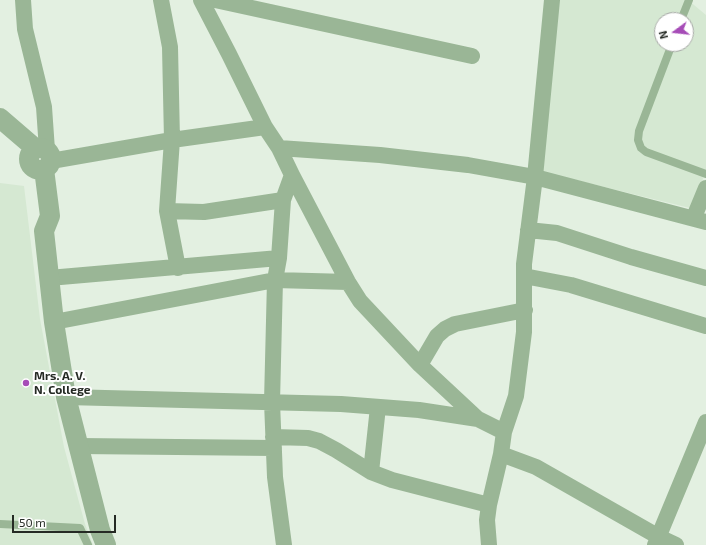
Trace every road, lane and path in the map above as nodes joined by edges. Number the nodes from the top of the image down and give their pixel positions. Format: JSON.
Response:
{"nodes":[{"id":1,"x":23,"y":0,"type":"edge"},
{"id":2,"x":161,"y":0,"type":"edge"},
{"id":3,"x":201,"y":0,"type":"edge"},
{"id":4,"x":215,"y":0,"type":"edge"},
{"id":5,"x":552,"y":0,"type":"edge"},
{"id":6,"x":689,"y":0,"type":"edge"},
{"id":7,"x":684,"y":12,"type":"edge"},
{"id":8,"x":669,"y":52,"type":"edge"},
{"id":9,"x":472,"y":56,"type":"dead end"},
{"id":10,"x":0,"y":118,"type":"edge"},
{"id":11,"x":265,"y":127,"type":"junction"},
{"id":12,"x":0,"y":134,"type":"edge"},
{"id":13,"x":172,"y":140,"type":"junction"},
{"id":14,"x":279,"y":148,"type":"junction"},
{"id":15,"x":40,"y":159,"type":"junction"},
{"id":16,"x":706,"y":174,"type":"edge"},
{"id":17,"x":292,"y":175,"type":"junction"},
{"id":18,"x":535,"y":177,"type":"junction"},
{"id":19,"x":706,"y":188,"type":"edge"},
{"id":20,"x":282,"y":200,"type":"junction"},
{"id":21,"x":167,"y":211,"type":"junction"},
{"id":22,"x":700,"y":220,"type":"edge"},
{"id":23,"x":528,"y":230,"type":"junction"},
{"id":24,"x":279,"y":258,"type":"junction"},
{"id":25,"x":178,"y":268,"type":"junction"},
{"id":26,"x":524,"y":276,"type":"junction"},
{"id":27,"x":49,"y":278,"type":"junction"},
{"id":28,"x":706,"y":278,"type":"edge"},
{"id":29,"x":275,"y":280,"type":"junction"},
{"id":30,"x":348,"y":282,"type":"junction"},
{"id":31,"x":525,"y":310,"type":"junction"},
{"id":32,"x":54,"y":322,"type":"junction"},
{"id":33,"x":706,"y":326,"type":"edge"},
{"id":34,"x":420,"y":365,"type":"junction"},
{"id":35,"x":66,"y":397,"type":"junction"},
{"id":36,"x":272,"y":402,"type":"junction"},
{"id":37,"x":378,"y":407,"type":"junction"},
{"id":38,"x":478,"y":419,"type":"junction"},
{"id":39,"x":706,"y":422,"type":"edge"},
{"id":40,"x":504,"y":432,"type":"junction"},
{"id":41,"x":274,"y":442,"type":"junction"},
{"id":42,"x":79,"y":446,"type":"junction"},
{"id":43,"x":501,"y":454,"type":"junction"},
{"id":44,"x":371,"y":472,"type":"junction"},
{"id":45,"x":488,"y":505,"type":"junction"},
{"id":46,"x":0,"y":524,"type":"edge"},
{"id":47,"x":657,"y":541,"type":"edge"},
{"id":48,"x":88,"y":545,"type":"edge"},
{"id":49,"x":106,"y":545,"type":"edge"},
{"id":50,"x":284,"y":545,"type":"edge"},
{"id":51,"x":489,"y":545,"type":"edge"},
{"id":52,"x":676,"y":545,"type":"edge"}],
"edges":[{"from":1,"to":15,"type":"street"},
{"from":2,"to":13,"type":"street"},
{"from":3,"to":11,"type":"street"},
{"from":4,"to":9,"type":"street"},
{"from":5,"to":18,"type":"street"},
{"from":6,"to":7,"type":"lane"},
{"from":8,"to":16,"type":"lane"},
{"from":10,"to":15,"type":"street"},
{"from":11,"to":13,"type":"street"},
{"from":11,"to":14,"type":"street"},
{"from":12,"to":15,"type":"street"},
{"from":13,"to":15,"type":"street"},
{"from":13,"to":21,"type":"street"},
{"from":14,"to":17,"type":"street"},
{"from":14,"to":18,"type":"street"},
{"from":15,"to":27,"type":"street"},
{"from":17,"to":20,"type":"street"},
{"from":17,"to":30,"type":"street"},
{"from":18,"to":22,"type":"street"},
{"from":18,"to":23,"type":"street"},
{"from":19,"to":22,"type":"street"},
{"from":20,"to":21,"type":"street"},
{"from":20,"to":24,"type":"street"},
{"from":21,"to":25,"type":"street"},
{"from":23,"to":26,"type":"street"},
{"from":23,"to":28,"type":"street"},
{"from":24,"to":25,"type":"street"},
{"from":24,"to":29,"type":"street"},
{"from":25,"to":27,"type":"street"},
{"from":26,"to":31,"type":"street"},
{"from":26,"to":33,"type":"street"},
{"from":27,"to":32,"type":"street"},
{"from":29,"to":30,"type":"street"},
{"from":29,"to":32,"type":"street"},
{"from":29,"to":36,"type":"street"},
{"from":30,"to":34,"type":"street"},
{"from":31,"to":34,"type":"street"},
{"from":31,"to":40,"type":"street"},
{"from":32,"to":35,"type":"street"},
{"from":34,"to":38,"type":"street"},
{"from":35,"to":36,"type":"street"},
{"from":35,"to":42,"type":"street"},
{"from":36,"to":37,"type":"street"},
{"from":36,"to":41,"type":"street"},
{"from":37,"to":38,"type":"street"},
{"from":37,"to":44,"type":"street"},
{"from":38,"to":40,"type":"street"},
{"from":39,"to":47,"type":"street"},
{"from":40,"to":43,"type":"street"},
{"from":41,"to":42,"type":"street"},
{"from":41,"to":44,"type":"street"},
{"from":41,"to":50,"type":"street"},
{"from":42,"to":49,"type":"street"},
{"from":43,"to":45,"type":"street"},
{"from":43,"to":47,"type":"street"},
{"from":44,"to":45,"type":"street"},
{"from":45,"to":51,"type":"street"},
{"from":46,"to":48,"type":"lane"},
{"from":47,"to":52,"type":"street"}]}
